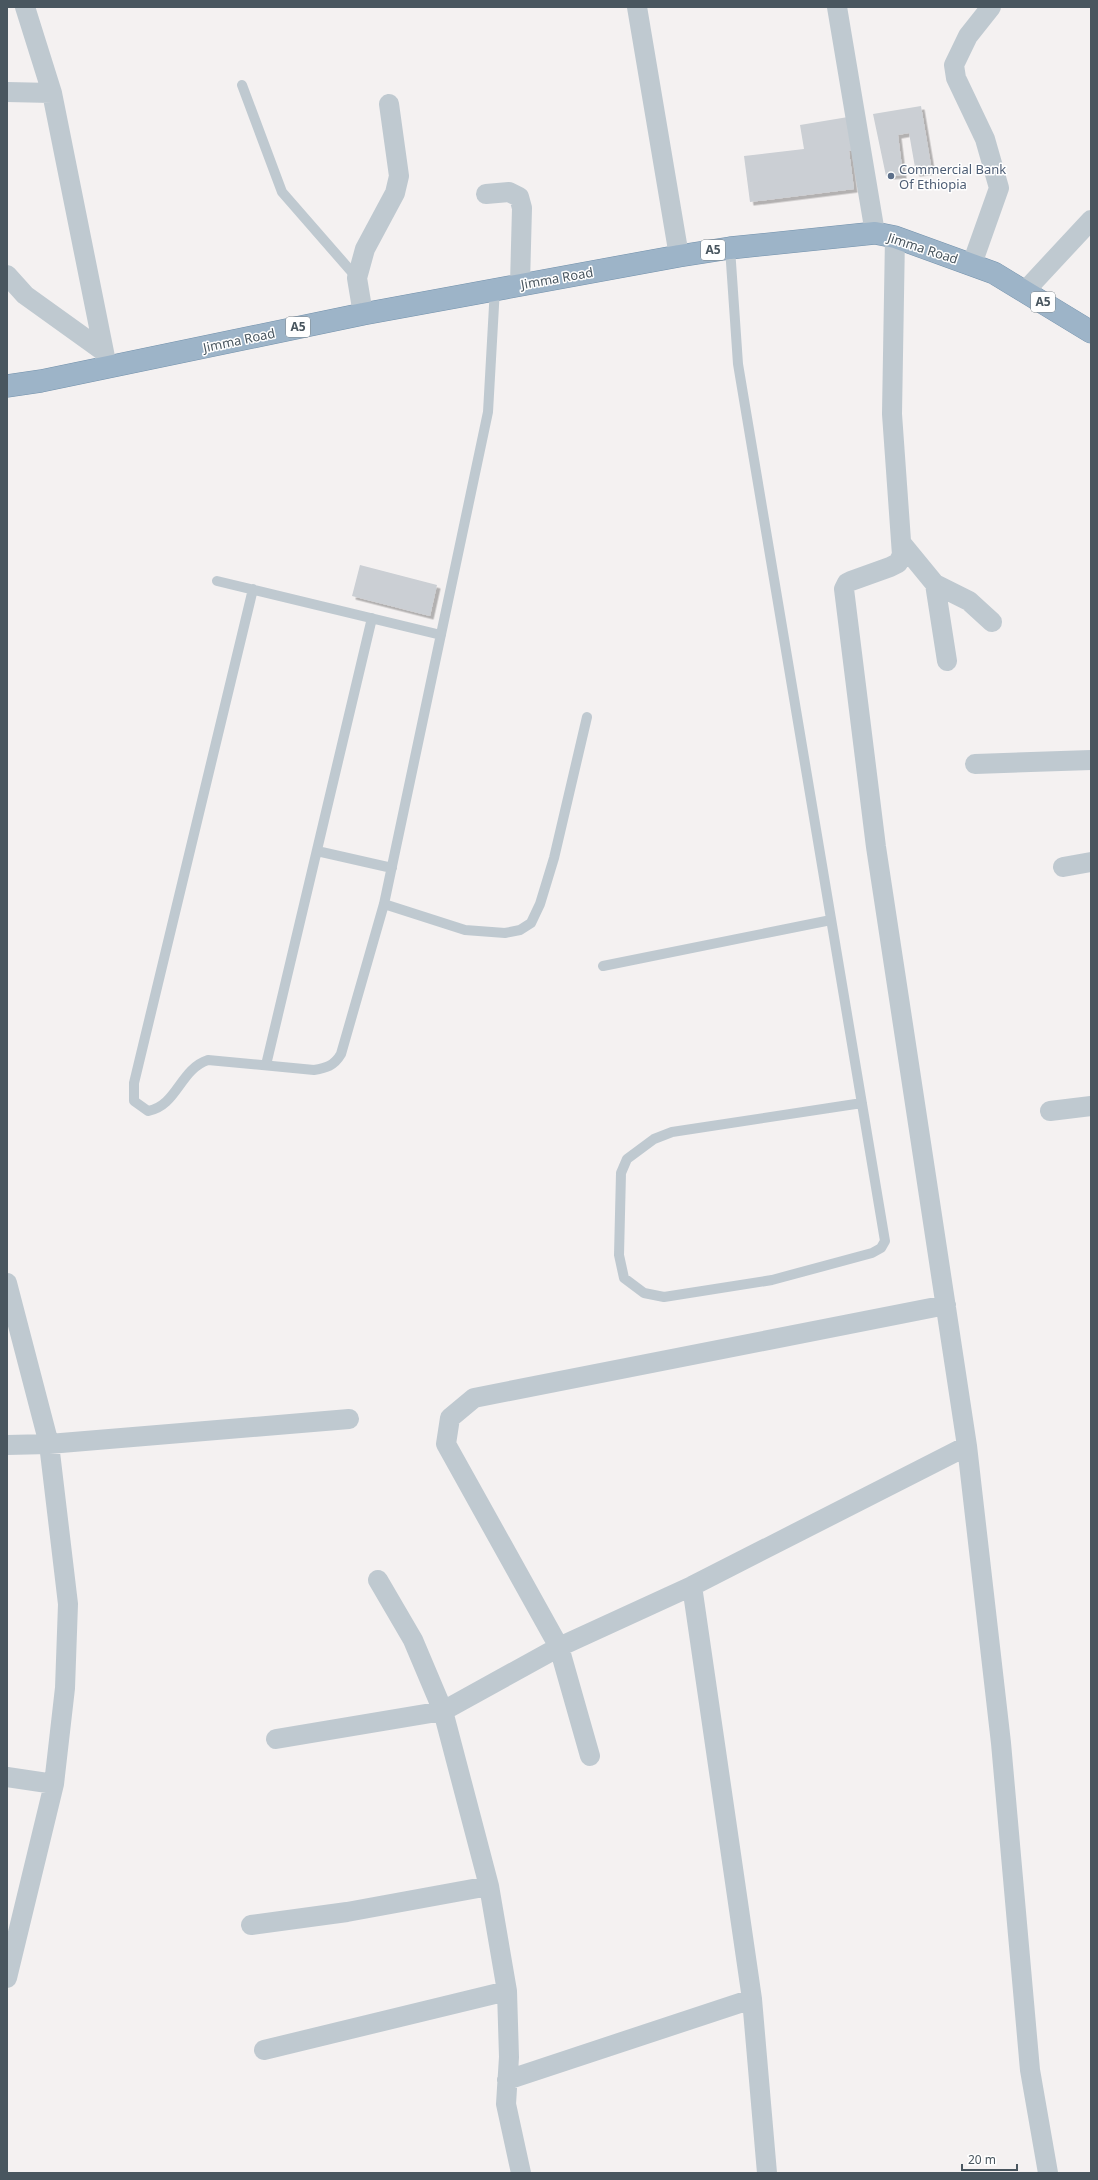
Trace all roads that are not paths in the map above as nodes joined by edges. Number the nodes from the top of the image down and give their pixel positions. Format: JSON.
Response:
{"nodes":[{"id":1,"x":25,"y":7,"type":"edge"},
{"id":2,"x":637,"y":7,"type":"edge"},
{"id":3,"x":837,"y":7,"type":"edge"},
{"id":4,"x":991,"y":7,"type":"edge"},
{"id":5,"x":242,"y":85,"type":"dead end"},
{"id":6,"x":7,"y":92,"type":"edge"},
{"id":7,"x":52,"y":93,"type":"junction"},
{"id":8,"x":389,"y":104,"type":"dead end"},
{"id":9,"x":486,"y":194,"type":"dead end"},
{"id":10,"x":1091,"y":220,"type":"edge"},
{"id":11,"x":885,"y":235,"type":"junction"},
{"id":12,"x":730,"y":248,"type":"junction"},
{"id":13,"x":679,"y":256,"type":"junction"},
{"id":14,"x":972,"y":264,"type":"junction"},
{"id":15,"x":7,"y":276,"type":"edge"},
{"id":16,"x":357,"y":278,"type":"junction"},
{"id":17,"x":520,"y":284,"type":"junction"},
{"id":18,"x":495,"y":288,"type":"junction"},
{"id":19,"x":1025,"y":291,"type":"junction"},
{"id":20,"x":363,"y":314,"type":"junction"},
{"id":21,"x":1091,"y":332,"type":"edge"},
{"id":22,"x":105,"y":359,"type":"junction"},
{"id":23,"x":7,"y":386,"type":"edge"},
{"id":24,"x":903,"y":545,"type":"junction"},
{"id":25,"x":217,"y":581,"type":"dead end"},
{"id":26,"x":935,"y":584,"type":"junction"},
{"id":27,"x":252,"y":589,"type":"junction"},
{"id":28,"x":372,"y":618,"type":"junction"},
{"id":29,"x":992,"y":622,"type":"dead end"},
{"id":30,"x":441,"y":635,"type":"junction"},
{"id":31,"x":947,"y":661,"type":"dead end"},
{"id":32,"x":587,"y":717,"type":"dead end"},
{"id":33,"x":1091,"y":760,"type":"edge"},
{"id":34,"x":975,"y":764,"type":"dead end"},
{"id":35,"x":317,"y":851,"type":"junction"},
{"id":36,"x":1091,"y":862,"type":"edge"},
{"id":37,"x":1063,"y":867,"type":"dead end"},
{"id":38,"x":392,"y":868,"type":"junction"},
{"id":39,"x":384,"y":904,"type":"junction"},
{"id":40,"x":831,"y":920,"type":"junction"},
{"id":41,"x":603,"y":966,"type":"dead end"},
{"id":42,"x":266,"y":1065,"type":"junction"},
{"id":43,"x":862,"y":1104,"type":"junction"},
{"id":44,"x":1091,"y":1106,"type":"edge"},
{"id":45,"x":1050,"y":1111,"type":"dead end"},
{"id":46,"x":7,"y":1283,"type":"edge"},
{"id":47,"x":946,"y":1305,"type":"junction"},
{"id":48,"x":349,"y":1419,"type":"dead end"},
{"id":49,"x":49,"y":1444,"type":"junction"},
{"id":50,"x":7,"y":1445,"type":"edge"},
{"id":51,"x":966,"y":1446,"type":"junction"},
{"id":52,"x":378,"y":1580,"type":"dead end"},
{"id":53,"x":692,"y":1586,"type":"junction"},
{"id":54,"x":559,"y":1647,"type":"junction"},
{"id":55,"x":443,"y":1711,"type":"junction"},
{"id":56,"x":276,"y":1738,"type":"dead end"},
{"id":57,"x":590,"y":1756,"type":"dead end"},
{"id":58,"x":7,"y":1777,"type":"edge"},
{"id":59,"x":54,"y":1784,"type":"junction"},
{"id":60,"x":489,"y":1886,"type":"junction"},
{"id":61,"x":251,"y":1925,"type":"dead end"},
{"id":62,"x":7,"y":1978,"type":"edge"},
{"id":63,"x":507,"y":1990,"type":"junction"},
{"id":64,"x":752,"y":2000,"type":"junction"},
{"id":65,"x":264,"y":2050,"type":"dead end"},
{"id":66,"x":507,"y":2080,"type":"junction"},
{"id":67,"x":521,"y":2173,"type":"edge"},
{"id":68,"x":767,"y":2173,"type":"edge"},
{"id":69,"x":1048,"y":2173,"type":"edge"}],
"edges":[{"from":1,"to":7,"type":"street"},
{"from":2,"to":13,"type":"street"},
{"from":3,"to":11,"type":"street"},
{"from":4,"to":14,"type":"street"},
{"from":5,"to":16,"type":"lane"},
{"from":6,"to":7,"type":"street"},
{"from":7,"to":22,"type":"street"},
{"from":8,"to":16,"type":"street"},
{"from":9,"to":17,"type":"street"},
{"from":10,"to":19,"type":"street"},
{"from":11,"to":12,"type":"highway","name":"Jimma Road","number":"A5"},
{"from":11,"to":14,"type":"highway","name":"Jimma Road","number":"A5"},
{"from":11,"to":24,"type":"street"},
{"from":12,"to":13,"type":"highway","name":"Jimma Road","number":"A5"},
{"from":12,"to":40,"type":"lane"},
{"from":13,"to":17,"type":"highway","name":"Jimma Road","number":"A5"},
{"from":14,"to":19,"type":"highway","name":"Jimma Road","number":"A5"},
{"from":15,"to":22,"type":"street"},
{"from":16,"to":20,"type":"street"},
{"from":17,"to":18,"type":"highway","name":"Jimma Road","number":"A5"},
{"from":18,"to":20,"type":"highway","name":"Jimma Road","number":"A5"},
{"from":18,"to":30,"type":"lane"},
{"from":19,"to":21,"type":"highway","name":"Jimma Road","number":"A5"},
{"from":20,"to":22,"type":"highway","name":"Jimma Road","number":"A5"},
{"from":22,"to":23,"type":"highway","name":"Jimma Road","number":"A5"},
{"from":24,"to":26,"type":"street"},
{"from":24,"to":47,"type":"street"},
{"from":25,"to":27,"type":"lane"},
{"from":26,"to":29,"type":"street"},
{"from":26,"to":31,"type":"street"},
{"from":27,"to":28,"type":"lane"},
{"from":27,"to":42,"type":"lane"},
{"from":28,"to":30,"type":"lane"},
{"from":28,"to":35,"type":"lane"},
{"from":30,"to":38,"type":"lane"},
{"from":32,"to":39,"type":"lane"},
{"from":33,"to":34,"type":"street"},
{"from":35,"to":38,"type":"lane"},
{"from":35,"to":42,"type":"lane"},
{"from":36,"to":37,"type":"street"},
{"from":38,"to":39,"type":"lane"},
{"from":39,"to":42,"type":"lane"},
{"from":40,"to":41,"type":"lane"},
{"from":40,"to":43,"type":"lane"},
{"from":43,"to":43,"type":"lane"},
{"from":44,"to":45,"type":"street"},
{"from":46,"to":49,"type":"street"},
{"from":47,"to":51,"type":"street"},
{"from":47,"to":54,"type":"street"},
{"from":48,"to":49,"type":"street"},
{"from":49,"to":50,"type":"street"},
{"from":49,"to":59,"type":"street"},
{"from":51,"to":53,"type":"street"},
{"from":51,"to":69,"type":"street"},
{"from":52,"to":55,"type":"street"},
{"from":53,"to":54,"type":"street"},
{"from":53,"to":64,"type":"street"},
{"from":54,"to":55,"type":"street"},
{"from":54,"to":57,"type":"street"},
{"from":55,"to":56,"type":"street"},
{"from":55,"to":60,"type":"street"},
{"from":58,"to":59,"type":"street"},
{"from":59,"to":62,"type":"street"},
{"from":60,"to":61,"type":"street"},
{"from":60,"to":63,"type":"street"},
{"from":63,"to":65,"type":"street"},
{"from":63,"to":66,"type":"street"},
{"from":64,"to":66,"type":"street"},
{"from":64,"to":68,"type":"street"},
{"from":66,"to":67,"type":"street"}]}
